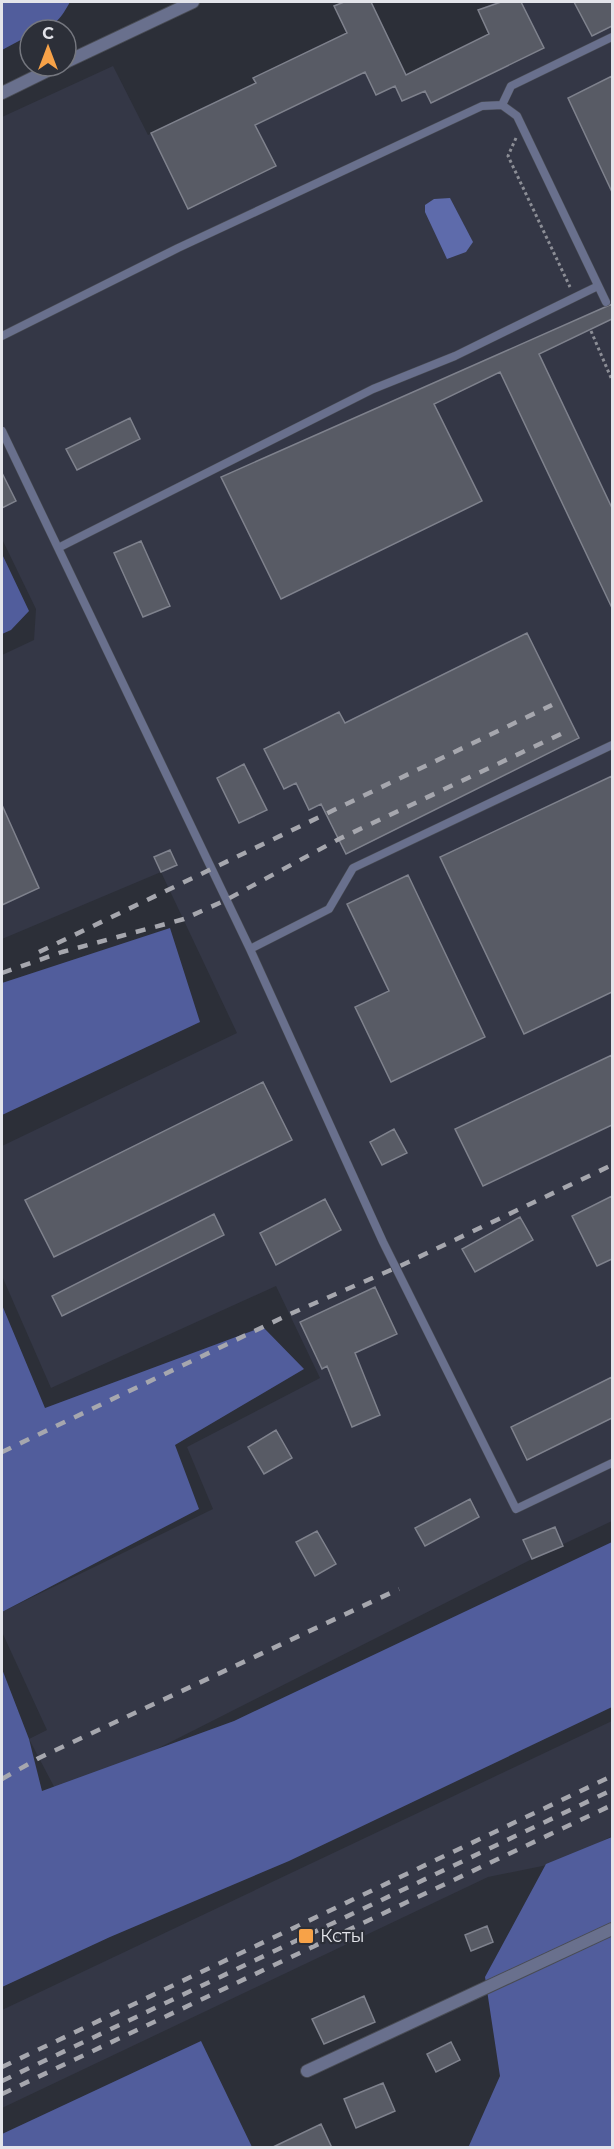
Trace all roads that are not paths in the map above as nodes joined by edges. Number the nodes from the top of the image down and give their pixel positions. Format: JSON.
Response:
{"nodes":[{"id":1,"x":193,"y":2,"type":"edge"},
{"id":2,"x":612,"y":37,"type":"edge"},
{"id":3,"x":78,"y":56,"type":"edge"},
{"id":4,"x":33,"y":78,"type":"edge"},
{"id":5,"x":2,"y":93,"type":"edge"},
{"id":6,"x":502,"y":105,"type":"junction"},
{"id":7,"x":598,"y":286,"type":"junction"},
{"id":8,"x":606,"y":302,"type":"dead end"},
{"id":9,"x":2,"y":336,"type":"edge"},
{"id":10,"x":2,"y":431,"type":"edge"},
{"id":11,"x":58,"y":548,"type":"junction"},
{"id":12,"x":612,"y":745,"type":"edge"},
{"id":13,"x":250,"y":949,"type":"junction"},
{"id":14,"x":612,"y":1463,"type":"edge"},
{"id":15,"x":612,"y":1929,"type":"edge"},
{"id":16,"x":307,"y":2071,"type":"dead end"}],
"edges":[{"from":1,"to":3,"type":"street"},
{"from":2,"to":6,"type":"lane"},
{"from":4,"to":5,"type":"street"},
{"from":6,"to":7,"type":"lane"},
{"from":6,"to":9,"type":"lane"},
{"from":7,"to":8,"type":"lane"},
{"from":7,"to":11,"type":"lane"},
{"from":10,"to":11,"type":"lane"},
{"from":11,"to":13,"type":"lane"},
{"from":12,"to":13,"type":"lane"},
{"from":13,"to":14,"type":"lane"},
{"from":15,"to":16,"type":"street"}]}
